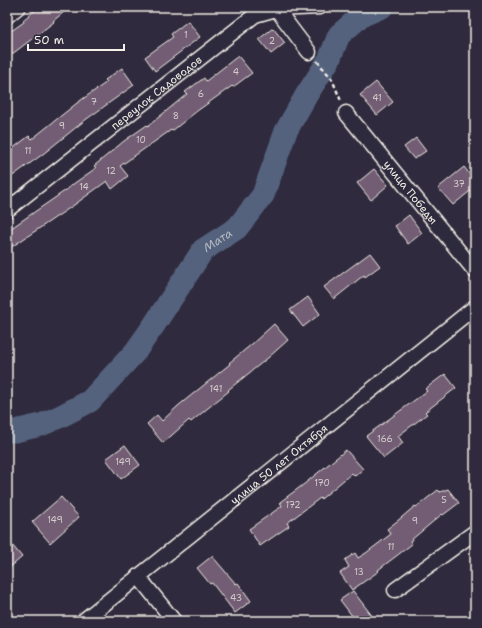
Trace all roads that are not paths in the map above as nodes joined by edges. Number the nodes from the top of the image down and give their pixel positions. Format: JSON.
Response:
{"nodes":[{"id":1,"x":18,"y":7,"type":"edge"},
{"id":2,"x":320,"y":7,"type":"edge"},
{"id":3,"x":275,"y":8,"type":"edge"},
{"id":4,"x":7,"y":16,"type":"edge"},
{"id":5,"x":309,"y":52,"type":"road end"},
{"id":6,"x":346,"y":113,"type":"road end"},
{"id":7,"x":7,"y":210,"type":"edge"},
{"id":8,"x":475,"y":271,"type":"edge"},
{"id":9,"x":475,"y":307,"type":"edge"},
{"id":10,"x":475,"y":532,"type":"edge"},
{"id":11,"x":138,"y":576,"type":"junction"},
{"id":12,"x":395,"y":590,"type":"dead end"},
{"id":13,"x":84,"y":621,"type":"edge"},
{"id":14,"x":174,"y":621,"type":"edge"}],
"edges":[{"from":1,"to":4,"type":"street"},
{"from":2,"to":3,"type":"street","name":"переулок Садоводов"},
{"from":3,"to":5,"type":"street"},
{"from":3,"to":7,"type":"street","name":"переулок Садоводов"},
{"from":6,"to":8,"type":"street","name":"улица Победы"},
{"from":9,"to":11,"type":"street","name":"улица 50 лет Октября"},
{"from":10,"to":12,"type":"street"},
{"from":11,"to":13,"type":"street","name":"улица 50 лет Октября"},
{"from":11,"to":14,"type":"street"}]}
